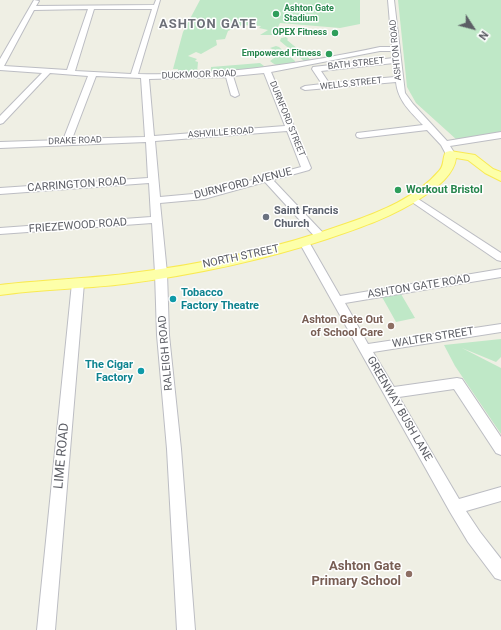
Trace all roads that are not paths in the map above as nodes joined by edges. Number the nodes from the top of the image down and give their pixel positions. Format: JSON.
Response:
{"nodes":[{"id":1,"x":36,"y":0,"type":"edge"},
{"id":2,"x":158,"y":0,"type":"edge"},
{"id":3,"x":391,"y":0,"type":"edge"},
{"id":4,"x":92,"y":7,"type":"junction"},
{"id":5,"x":155,"y":7,"type":"junction"},
{"id":6,"x":32,"y":8,"type":"junction"},
{"id":7,"x":396,"y":49,"type":"junction"},
{"id":8,"x":397,"y":60,"type":"junction"},
{"id":9,"x":0,"y":67,"type":"edge"},
{"id":10,"x":48,"y":71,"type":"junction"},
{"id":11,"x":267,"y":71,"type":"junction"},
{"id":12,"x":70,"y":73,"type":"junction"},
{"id":13,"x":94,"y":74,"type":"junction"},
{"id":14,"x":229,"y":75,"type":"junction"},
{"id":15,"x":134,"y":76,"type":"junction"},
{"id":16,"x":145,"y":77,"type":"junction"},
{"id":17,"x":398,"y":79,"type":"junction"},
{"id":18,"x":327,"y":86,"type":"junction"},
{"id":19,"x":305,"y":88,"type":"dead end"},
{"id":20,"x":235,"y":95,"type":"dead end"},
{"id":21,"x":0,"y":121,"type":"edge"},
{"id":22,"x":429,"y":126,"type":"junction"},
{"id":23,"x":291,"y":128,"type":"junction"},
{"id":24,"x":360,"y":135,"type":"dead end"},
{"id":25,"x":501,"y":135,"type":"edge"},
{"id":26,"x":150,"y":138,"type":"junction"},
{"id":27,"x":67,"y":142,"type":"junction"},
{"id":28,"x":0,"y":145,"type":"edge"},
{"id":29,"x":448,"y":149,"type":"junction"},
{"id":30,"x":306,"y":168,"type":"joint"},
{"id":31,"x":501,"y":177,"type":"edge"},
{"id":32,"x":268,"y":179,"type":"junction"},
{"id":33,"x":154,"y":180,"type":"junction"},
{"id":34,"x":0,"y":191,"type":"edge"},
{"id":35,"x":412,"y":198,"type":"junction"},
{"id":36,"x":155,"y":200,"type":"junction"},
{"id":37,"x":156,"y":220,"type":"junction"},
{"id":38,"x":0,"y":231,"type":"edge"},
{"id":39,"x":321,"y":237,"type":"junction"},
{"id":40,"x":304,"y":242,"type":"junction"},
{"id":41,"x":501,"y":258,"type":"edge"},
{"id":42,"x":161,"y":273,"type":"junction"},
{"id":43,"x":501,"y":273,"type":"edge"},
{"id":44,"x":78,"y":283,"type":"junction"},
{"id":45,"x":0,"y":290,"type":"edge"},
{"id":46,"x":338,"y":300,"type":"junction"},
{"id":47,"x":501,"y":328,"type":"edge"},
{"id":48,"x":364,"y":349,"type":"junction"},
{"id":49,"x":390,"y":393,"type":"junction"},
{"id":50,"x":501,"y":449,"type":"edge"},
{"id":51,"x":501,"y":494,"type":"edge"},
{"id":52,"x":455,"y":508,"type":"junction"},
{"id":53,"x":501,"y":572,"type":"edge"},
{"id":54,"x":46,"y":630,"type":"edge"},
{"id":55,"x":186,"y":630,"type":"edge"}],
"edges":[{"from":1,"to":6,"type":"street"},
{"from":2,"to":5,"type":"street"},
{"from":3,"to":7,"type":"street","name":"ASHTON ROAD"},
{"from":4,"to":5,"type":"street"},
{"from":4,"to":6,"type":"street"},
{"from":4,"to":12,"type":"street"},
{"from":5,"to":15,"type":"street"},
{"from":6,"to":9,"type":"street"},
{"from":7,"to":8,"type":"street","name":"ASHTON ROAD"},
{"from":7,"to":11,"type":"street","name":"DUCKMOOR ROAD"},
{"from":8,"to":17,"type":"street","name":"ASHTON ROAD"},
{"from":8,"to":18,"type":"street","name":"BATH STREET"},
{"from":9,"to":10,"type":"street","name":"DUCKMOOR ROAD"},
{"from":10,"to":12,"type":"street","name":"DUCKMOOR ROAD"},
{"from":10,"to":21,"type":"street"},
{"from":11,"to":14,"type":"street","name":"DUCKMOOR ROAD"},
{"from":11,"to":23,"type":"street","name":"DURNFORD STREET"},
{"from":12,"to":13,"type":"street","name":"DUCKMOOR ROAD"},
{"from":13,"to":15,"type":"street","name":"DUCKMOOR ROAD"},
{"from":13,"to":27,"type":"street"},
{"from":14,"to":16,"type":"street","name":"DUCKMOOR ROAD"},
{"from":14,"to":20,"type":"street"},
{"from":15,"to":16,"type":"street","name":"DUCKMOOR ROAD"},
{"from":16,"to":26,"type":"street","name":"RALEIGH ROAD"},
{"from":17,"to":18,"type":"street","name":"WELLS STREET"},
{"from":17,"to":22,"type":"street","name":"ASHTON ROAD"},
{"from":18,"to":19,"type":"street","name":"WELLS STREET"},
{"from":22,"to":24,"type":"street"},
{"from":22,"to":29,"type":"street","name":"ASHTON ROAD"},
{"from":23,"to":26,"type":"street","name":"ASHVILLE ROAD"},
{"from":23,"to":30,"type":"street","name":"DURNFORD STREET"},
{"from":25,"to":29,"type":"street"},
{"from":26,"to":27,"type":"street","name":"DRAKE ROAD"},
{"from":26,"to":33,"type":"street","name":"RALEIGH ROAD"},
{"from":27,"to":28,"type":"street","name":"DRAKE ROAD"},
{"from":29,"to":31,"type":"main road"},
{"from":29,"to":35,"type":"main road","name":"NORTH STREET"},
{"from":30,"to":32,"type":"street","name":"DURNFORD AVENUE"},
{"from":32,"to":36,"type":"street","name":"DURNFORD AVENUE"},
{"from":32,"to":39,"type":"street"},
{"from":33,"to":34,"type":"street","name":"CARRINGTON ROAD"},
{"from":33,"to":36,"type":"street","name":"RALEIGH ROAD"},
{"from":35,"to":39,"type":"main road","name":"NORTH STREET"},
{"from":35,"to":41,"type":"street"},
{"from":36,"to":37,"type":"street","name":"RALEIGH ROAD"},
{"from":37,"to":38,"type":"street","name":"FRIEZEWOOD ROAD"},
{"from":37,"to":42,"type":"street","name":"RALEIGH ROAD"},
{"from":39,"to":40,"type":"main road","name":"NORTH STREET"},
{"from":40,"to":42,"type":"main road","name":"NORTH STREET"},
{"from":40,"to":46,"type":"street","name":"GREENWAY BUSH LANE"},
{"from":42,"to":44,"type":"main road","name":"NORTH STREET"},
{"from":42,"to":55,"type":"street","name":"RALEIGH ROAD"},
{"from":43,"to":46,"type":"street","name":"ASHTON GATE ROAD"},
{"from":44,"to":45,"type":"main road","name":"NORTH STREET"},
{"from":44,"to":54,"type":"street","name":"LIME ROAD"},
{"from":46,"to":48,"type":"street","name":"GREENWAY BUSH LANE"},
{"from":47,"to":48,"type":"street","name":"WALTER STREET"},
{"from":48,"to":49,"type":"street","name":"GREENWAY BUSH LANE"},
{"from":49,"to":50,"type":"street"},
{"from":49,"to":52,"type":"street","name":"GREENWAY BUSH LANE"},
{"from":51,"to":52,"type":"street"},
{"from":52,"to":53,"type":"street","name":"GREENWAY BUSH LANE"}]}
